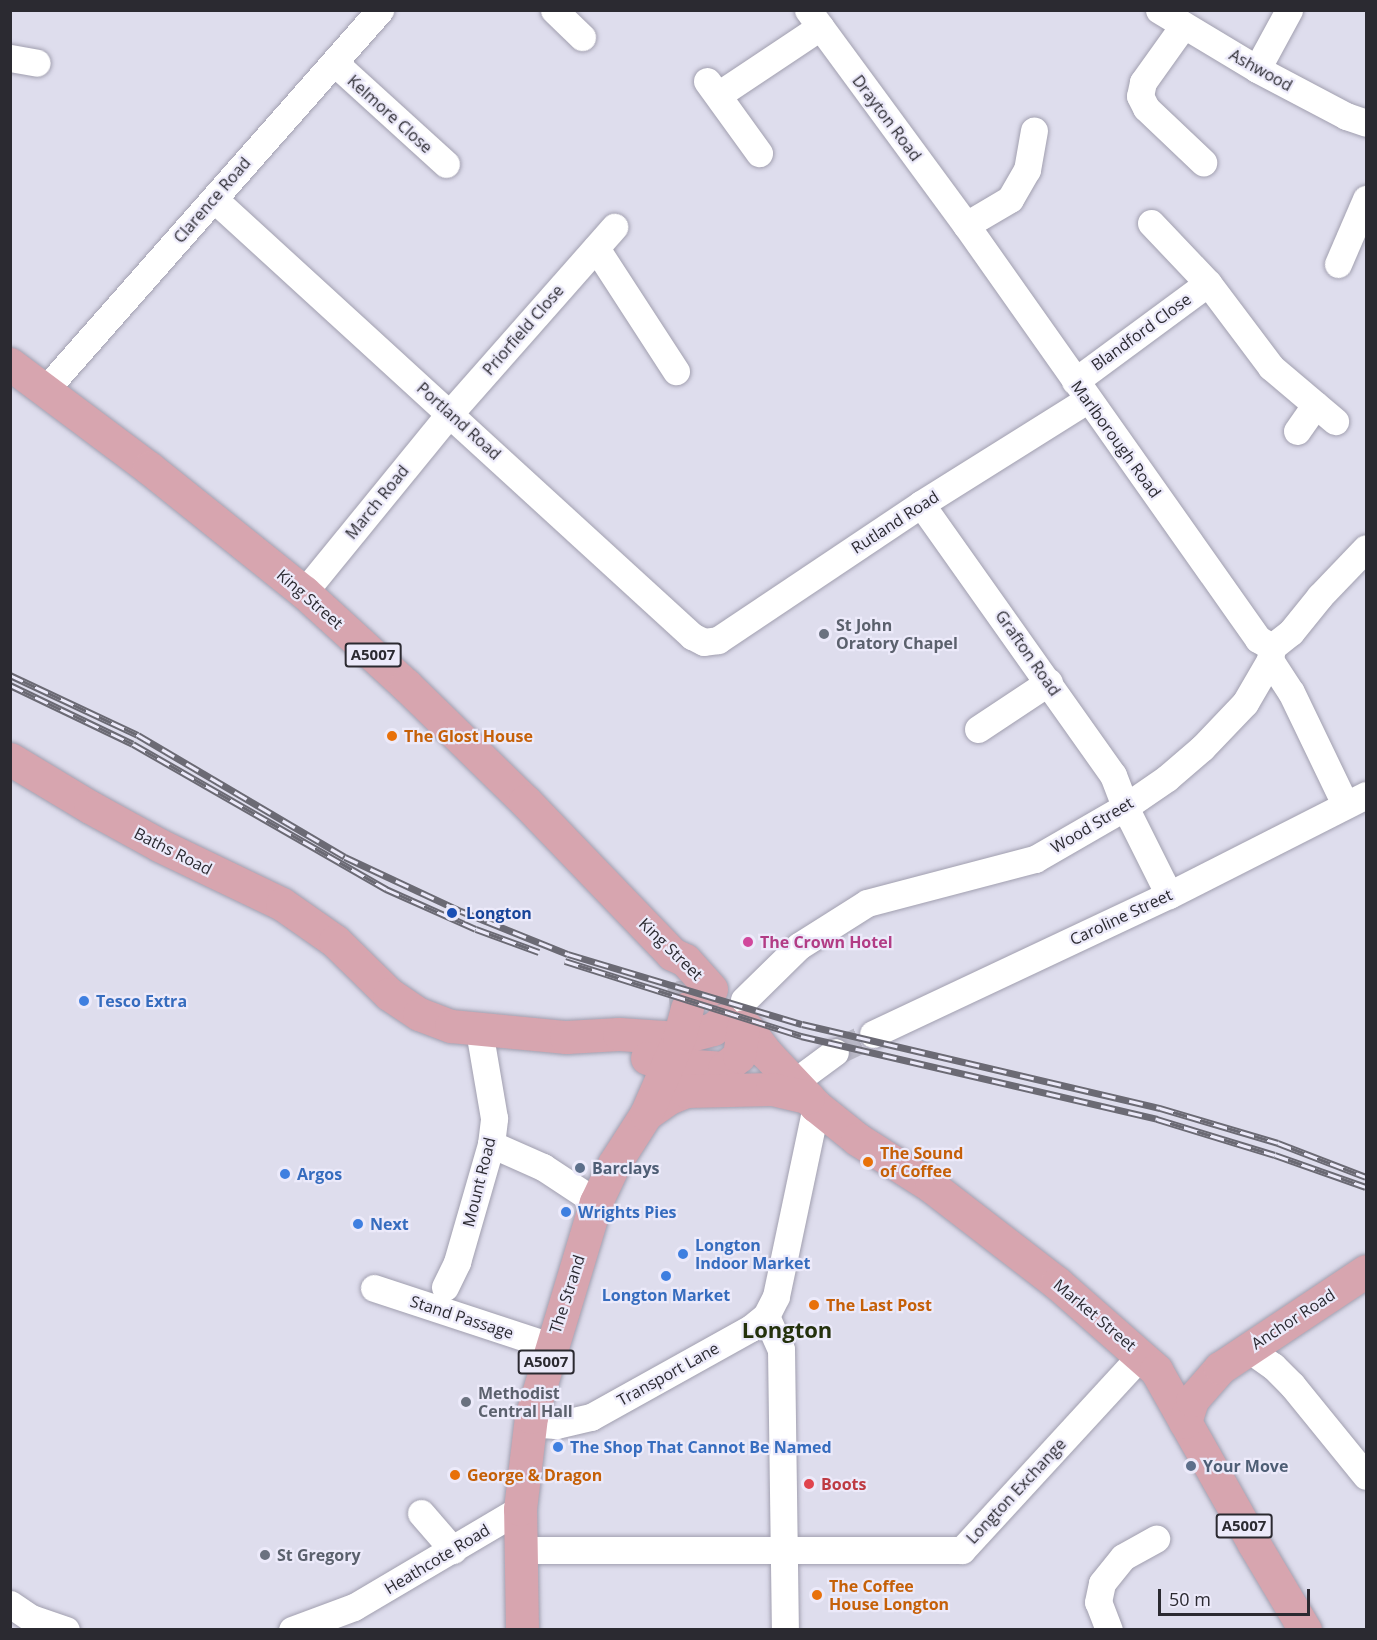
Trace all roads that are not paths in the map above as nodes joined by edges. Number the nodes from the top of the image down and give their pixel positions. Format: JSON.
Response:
{"nodes":[{"id":1,"x":380,"y":10,"type":"edge"},
{"id":2,"x":554,"y":10,"type":"edge"},
{"id":3,"x":1159,"y":10,"type":"edge"},
{"id":4,"x":1289,"y":10,"type":"edge"},
{"id":5,"x":814,"y":19,"type":"edge"},
{"id":6,"x":1183,"y":26,"type":"junction"},
{"id":7,"x":582,"y":37,"type":"dead end"},
{"id":8,"x":10,"y":58,"type":"edge"},
{"id":9,"x":37,"y":63,"type":"dead end"},
{"id":10,"x":335,"y":63,"type":"junction"},
{"id":11,"x":1257,"y":69,"type":"junction"},
{"id":12,"x":1366,"y":123,"type":"edge"},
{"id":13,"x":1034,"y":131,"type":"dead end"},
{"id":14,"x":759,"y":153,"type":"dead end"},
{"id":15,"x":1203,"y":162,"type":"dead end"},
{"id":16,"x":446,"y":164,"type":"dead end"},
{"id":17,"x":214,"y":199,"type":"junction"},
{"id":18,"x":1366,"y":199,"type":"edge"},
{"id":19,"x":1151,"y":223,"type":"dead end"},
{"id":20,"x":966,"y":225,"type":"junction"},
{"id":21,"x":614,"y":227,"type":"dead end"},
{"id":22,"x":596,"y":248,"type":"junction"},
{"id":23,"x":1338,"y":264,"type":"dead end"},
{"id":24,"x":1208,"y":283,"type":"junction"},
{"id":25,"x":10,"y":364,"type":"edge"},
{"id":26,"x":676,"y":370,"type":"dead end"},
{"id":27,"x":45,"y":390,"type":"junction"},
{"id":28,"x":1081,"y":391,"type":"junction"},
{"id":29,"x":451,"y":412,"type":"junction"},
{"id":30,"x":1297,"y":431,"type":"dead end"},
{"id":31,"x":921,"y":504,"type":"junction"},
{"id":32,"x":1366,"y":548,"type":"edge"},
{"id":33,"x":304,"y":592,"type":"junction"},
{"id":34,"x":704,"y":642,"type":"joint"},
{"id":35,"x":1271,"y":653,"type":"junction"},
{"id":36,"x":1049,"y":682,"type":"junction"},
{"id":37,"x":978,"y":729,"type":"dead end"},
{"id":38,"x":10,"y":759,"type":"edge"},
{"id":39,"x":1356,"y":799,"type":"edge"},
{"id":40,"x":1125,"y":807,"type":"junction"},
{"id":41,"x":1169,"y":895,"type":"junction"},
{"id":42,"x":683,"y":1005,"type":"junction"},
{"id":43,"x":740,"y":1018,"type":"junction"},
{"id":44,"x":479,"y":1030,"type":"junction"},
{"id":45,"x":873,"y":1035,"type":"tunnel mouth"},
{"id":46,"x":835,"y":1052,"type":"tunnel mouth"},
{"id":47,"x":806,"y":1095,"type":"junction"},
{"id":48,"x":646,"y":1114,"type":"junction"},
{"id":49,"x":491,"y":1144,"type":"junction"},
{"id":50,"x":596,"y":1202,"type":"junction"},
{"id":51,"x":1366,"y":1271,"type":"edge"},
{"id":52,"x":445,"y":1287,"type":"dead end"},
{"id":53,"x":374,"y":1288,"type":"dead end"},
{"id":54,"x":766,"y":1316,"type":"junction"},
{"id":55,"x":550,"y":1346,"type":"junction"},
{"id":56,"x":1247,"y":1348,"type":"junction"},
{"id":57,"x":1149,"y":1362,"type":"junction"},
{"id":58,"x":1220,"y":1368,"type":"junction"},
{"id":59,"x":531,"y":1417,"type":"junction"},
{"id":60,"x":1185,"y":1422,"type":"junction"},
{"id":61,"x":1366,"y":1476,"type":"edge"},
{"id":62,"x":520,"y":1509,"type":"junction"},
{"id":63,"x":421,"y":1513,"type":"dead end"},
{"id":64,"x":1156,"y":1539,"type":"dead end"},
{"id":65,"x":453,"y":1550,"type":"junction"},
{"id":66,"x":521,"y":1550,"type":"junction"},
{"id":67,"x":785,"y":1550,"type":"junction"},
{"id":68,"x":10,"y":1604,"type":"edge"},
{"id":69,"x":352,"y":1618,"type":"edge"},
{"id":70,"x":66,"y":1629,"type":"edge"},
{"id":71,"x":291,"y":1629,"type":"edge"},
{"id":72,"x":522,"y":1629,"type":"edge"},
{"id":73,"x":785,"y":1629,"type":"edge"},
{"id":74,"x":1109,"y":1629,"type":"edge"},
{"id":75,"x":1305,"y":1629,"type":"edge"}],
"edges":[{"from":1,"to":10,"type":"street","name":"Clarence Road"},
{"from":2,"to":7,"type":"street"},
{"from":3,"to":6,"type":"street","name":"Ashwood"},
{"from":4,"to":11,"type":"street"},
{"from":5,"to":14,"type":"street"},
{"from":5,"to":20,"type":"street","name":"Drayton Road"},
{"from":6,"to":11,"type":"street","name":"Ashwood"},
{"from":6,"to":15,"type":"street"},
{"from":8,"to":9,"type":"street"},
{"from":10,"to":16,"type":"street","name":"Kelmore Close"},
{"from":10,"to":17,"type":"street","name":"Clarence Road"},
{"from":11,"to":12,"type":"street","name":"Ashwood"},
{"from":13,"to":20,"type":"street"},
{"from":17,"to":27,"type":"street","name":"Clarence Road"},
{"from":17,"to":29,"type":"street","name":"Portland Road"},
{"from":18,"to":23,"type":"street"},
{"from":19,"to":24,"type":"street","name":"Blandford Close"},
{"from":20,"to":28,"type":"street","name":"Marlborough Road"},
{"from":21,"to":22,"type":"street","name":"Priorfield Close"},
{"from":22,"to":26,"type":"street"},
{"from":22,"to":29,"type":"street","name":"Priorfield Close"},
{"from":24,"to":28,"type":"street","name":"Blandford Close"},
{"from":24,"to":30,"type":"street","name":"Blandford Close"},
{"from":25,"to":27,"type":"main road","name":"King Street","number":"A5007"},
{"from":27,"to":33,"type":"main road","name":"King Street","number":"A5007"},
{"from":28,"to":31,"type":"street","name":"Rutland Road"},
{"from":28,"to":35,"type":"street","name":"Marlborough Road"},
{"from":29,"to":33,"type":"street","name":"March Road"},
{"from":29,"to":34,"type":"street","name":"Portland Road"},
{"from":31,"to":34,"type":"street","name":"Rutland Road"},
{"from":31,"to":36,"type":"street","name":"Grafton Road"},
{"from":32,"to":35,"type":"street","name":"Wood Street"},
{"from":33,"to":42,"type":"main road","name":"King Street","number":"A5007"},
{"from":35,"to":39,"type":"street","name":"Marlborough Road"},
{"from":35,"to":40,"type":"street","name":"Wood Street"},
{"from":36,"to":37,"type":"street"},
{"from":36,"to":40,"type":"street","name":"Grafton Road"},
{"from":38,"to":44,"type":"main road","name":"Baths Road"},
{"from":39,"to":41,"type":"street","name":"Caroline Street"},
{"from":40,"to":41,"type":"street","name":"Grafton Road"},
{"from":40,"to":43,"type":"street","name":"Wood Street"},
{"from":41,"to":45,"type":"street","name":"Caroline Street"},
{"from":42,"to":43,"type":"main road","name":"Baths Road"},
{"from":42,"to":44,"type":"main road","name":"Baths Road"},
{"from":42,"to":48,"type":"main road","number":"A5007"},
{"from":43,"to":47,"type":"main road","number":"A5007"},
{"from":44,"to":49,"type":"street","name":"Mount Road"},
{"from":46,"to":47,"type":"street"},
{"from":47,"to":48,"type":"main road"},
{"from":47,"to":54,"type":"street"},
{"from":47,"to":57,"type":"main road","name":"Market Street","number":"A5007"},
{"from":48,"to":50,"type":"main road","name":"The Strand","number":"A5007"},
{"from":49,"to":50,"type":"street"},
{"from":49,"to":52,"type":"street","name":"Mount Road"},
{"from":50,"to":55,"type":"main road","name":"The Strand","number":"A5007"},
{"from":51,"to":56,"type":"main road","name":"Anchor Road"},
{"from":53,"to":55,"type":"street","name":"Stand Passage"},
{"from":54,"to":59,"type":"street","name":"Transport Lane"},
{"from":54,"to":67,"type":"street"},
{"from":55,"to":59,"type":"main road","name":"The Strand","number":"A5007"},
{"from":56,"to":58,"type":"main road","name":"Anchor Road"},
{"from":56,"to":61,"type":"street"},
{"from":57,"to":58,"type":"main road"},
{"from":57,"to":60,"type":"main road","name":"Market Street","number":"A5007"},
{"from":57,"to":67,"type":"street","name":"Longton Exchange"},
{"from":58,"to":60,"type":"main road","name":"Anchor Road"},
{"from":59,"to":62,"type":"main road","name":"The Strand","number":"A5007"},
{"from":60,"to":75,"type":"main road","name":"Market Street","number":"A5007"},
{"from":62,"to":65,"type":"street","name":"Heathcote Road"},
{"from":62,"to":66,"type":"main road","name":"The Strand","number":"A5007"},
{"from":63,"to":65,"type":"street"},
{"from":64,"to":74,"type":"street"},
{"from":65,"to":69,"type":"street","name":"Heathcote Road"},
{"from":66,"to":67,"type":"street","name":"Longton Exchange"},
{"from":66,"to":72,"type":"main road","name":"The Strand","number":"A5007"},
{"from":67,"to":73,"type":"street"},
{"from":68,"to":70,"type":"street"},
{"from":69,"to":71,"type":"street","name":"Heathcote Road"}]}
